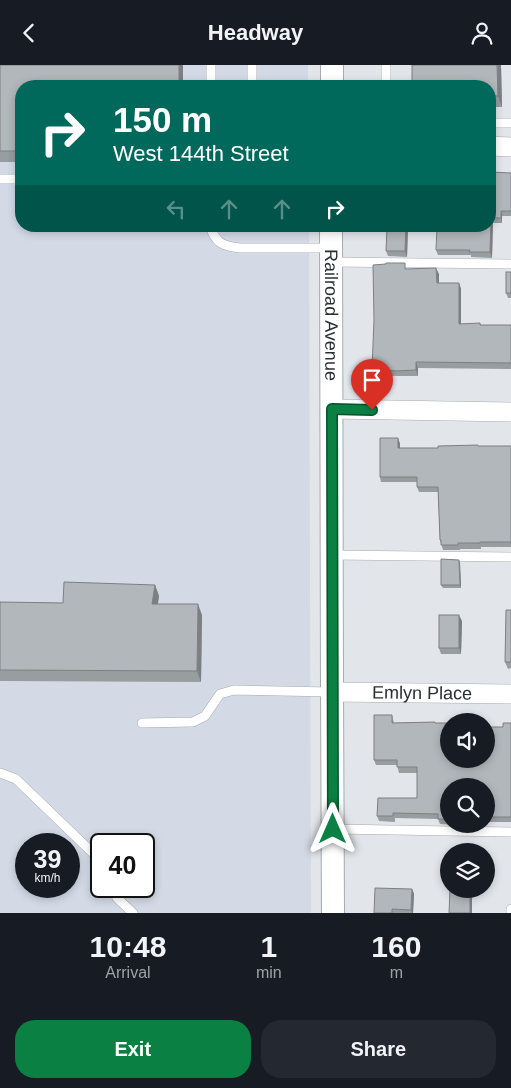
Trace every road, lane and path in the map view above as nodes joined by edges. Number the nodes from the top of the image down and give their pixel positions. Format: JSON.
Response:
{"nodes":[{"id":1,"x":211,"y":65,"type":"edge"},
{"id":2,"x":252,"y":65,"type":"edge"},
{"id":3,"x":332,"y":65,"type":"edge"},
{"id":4,"x":386,"y":65,"type":"edge"},
{"id":5,"x":211,"y":80,"type":"edge"},
{"id":6,"x":252,"y":80,"type":"edge"},
{"id":7,"x":332,"y":80,"type":"edge"},
{"id":8,"x":386,"y":80,"type":"edge"},
{"id":9,"x":496,"y":123,"type":"edge"},
{"id":10,"x":511,"y":123,"type":"edge"},
{"id":11,"x":496,"y":146,"type":"edge"},
{"id":12,"x":511,"y":147,"type":"edge"},
{"id":13,"x":0,"y":179,"type":"edge"},
{"id":14,"x":15,"y":179,"type":"edge"},
{"id":15,"x":212,"y":232,"type":"edge"},
{"id":16,"x":331,"y":245,"type":"edge"},
{"id":17,"x":511,"y":264,"type":"edge"},
{"id":18,"x":332,"y":409,"type":"junction"},
{"id":19,"x":511,"y":412,"type":"edge"},
{"id":20,"x":332,"y":555,"type":"junction"},
{"id":21,"x":511,"y":557,"type":"edge"},
{"id":22,"x":332,"y":692,"type":"junction"},
{"id":23,"x":511,"y":694,"type":"edge"},
{"id":24,"x":142,"y":723,"type":"dead end"},
{"id":25,"x":0,"y":773,"type":"edge"},
{"id":26,"x":333,"y":829,"type":"junction"},
{"id":27,"x":511,"y":831,"type":"edge"},
{"id":28,"x":90,"y":850,"type":"edge"},
{"id":29,"x":117,"y":898,"type":"edge"},
{"id":30,"x":133,"y":913,"type":"edge"},
{"id":31,"x":333,"y":913,"type":"edge"}],
"edges":[{"from":1,"to":5,"type":"lane"},
{"from":2,"to":6,"type":"lane"},
{"from":3,"to":7,"type":"street"},
{"from":4,"to":8,"type":"lane"},
{"from":9,"to":10,"type":"lane"},
{"from":11,"to":12,"type":"street"},
{"from":13,"to":14,"type":"lane"},
{"from":15,"to":16,"type":"lane"},
{"from":16,"to":17,"type":"lane"},
{"from":16,"to":18,"type":"street","name":"Railroad Avenue"},
{"from":18,"to":19,"type":"street"},
{"from":18,"to":20,"type":"street","name":"Railroad Avenue"},
{"from":20,"to":21,"type":"lane"},
{"from":20,"to":22,"type":"street","name":"Railroad Avenue"},
{"from":22,"to":23,"type":"street","name":"Emlyn Place"},
{"from":22,"to":24,"type":"lane"},
{"from":22,"to":26,"type":"street","name":"Railroad Avenue"},
{"from":25,"to":28,"type":"lane"},
{"from":26,"to":27,"type":"lane"},
{"from":26,"to":31,"type":"street","name":"Railroad Avenue"},
{"from":29,"to":30,"type":"lane"}]}
